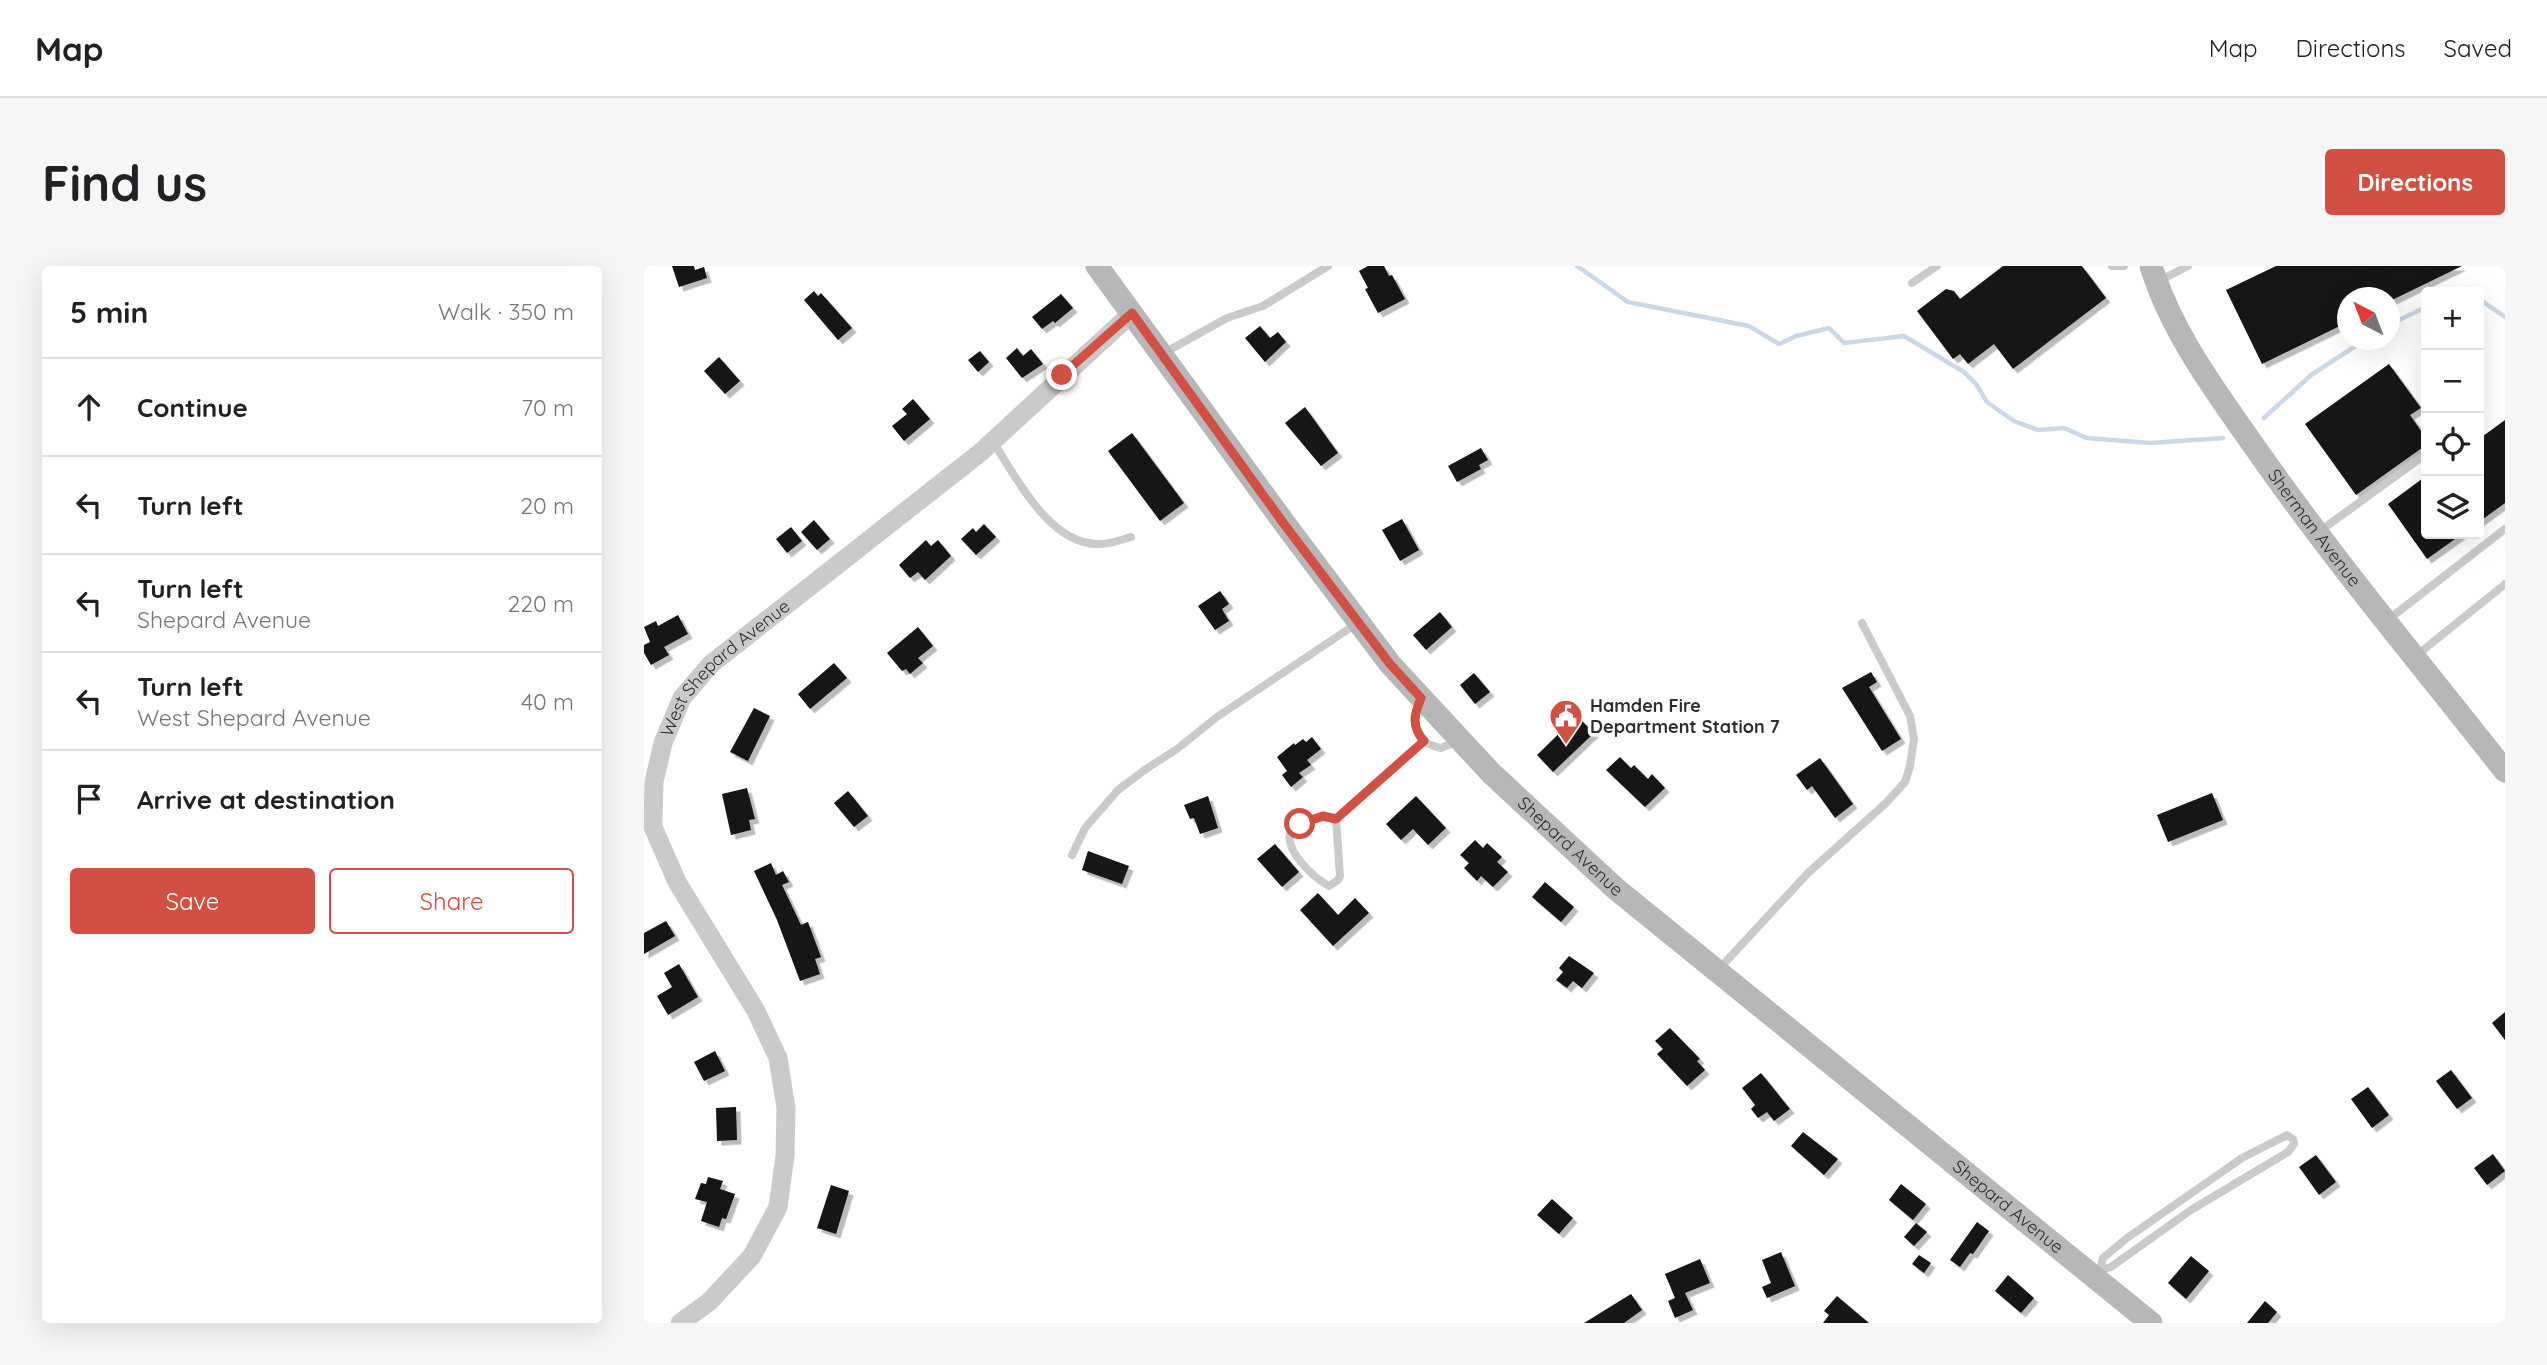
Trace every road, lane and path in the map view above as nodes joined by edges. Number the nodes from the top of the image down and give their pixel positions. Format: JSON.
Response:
{"nodes":[{"id":1,"x":1097,"y":266,"type":"edge"},
{"id":2,"x":1328,"y":266,"type":"edge"},
{"id":3,"x":1937,"y":266,"type":"edge"},
{"id":4,"x":2112,"y":266,"type":"edge"},
{"id":5,"x":2124,"y":266,"type":"edge"},
{"id":6,"x":2188,"y":266,"type":"edge"},
{"id":7,"x":2154,"y":274,"type":"edge"},
{"id":8,"x":1912,"y":283,"type":"dead end"},
{"id":9,"x":1132,"y":313,"type":"junction"},
{"id":10,"x":1161,"y":355,"type":"junction"},
{"id":11,"x":993,"y":441,"type":"junction"},
{"id":12,"x":2421,"y":458,"type":"edge"},
{"id":13,"x":2505,"y":529,"type":"edge"},
{"id":14,"x":2318,"y":532,"type":"junction"},
{"id":15,"x":1131,"y":537,"type":"dead end"},
{"id":16,"x":2505,"y":584,"type":"edge"},
{"id":17,"x":2387,"y":621,"type":"junction"},
{"id":18,"x":1358,"y":622,"type":"junction"},
{"id":19,"x":1862,"y":623,"type":"dead end"},
{"id":20,"x":2414,"y":656,"type":"junction"},
{"id":21,"x":1421,"y":698,"type":"junction"},
{"id":22,"x":1460,"y":740,"type":"junction"},
{"id":23,"x":1424,"y":741,"type":"junction"},
{"id":24,"x":2505,"y":771,"type":"edge"},
{"id":25,"x":1336,"y":819,"type":"junction"},
{"id":26,"x":1072,"y":855,"type":"dead end"},
{"id":27,"x":1717,"y":971,"type":"junction"},
{"id":28,"x":2096,"y":1273,"type":"junction"},
{"id":29,"x":680,"y":1323,"type":"edge"},
{"id":30,"x":2151,"y":1323,"type":"edge"}],
"edges":[{"from":1,"to":9,"type":"main road","name":"Shepard Avenue"},
{"from":2,"to":10,"type":"lane"},
{"from":3,"to":8,"type":"lane"},
{"from":4,"to":5,"type":"lane"},
{"from":6,"to":7,"type":"lane"},
{"from":7,"to":14,"type":"main road","name":"Sherman Avenue"},
{"from":9,"to":10,"type":"main road","name":"Shepard Avenue"},
{"from":9,"to":11,"type":"street","name":"West Shepard Avenue"},
{"from":10,"to":18,"type":"main road","name":"Shepard Avenue"},
{"from":11,"to":15,"type":"lane"},
{"from":11,"to":29,"type":"street","name":"West Shepard Avenue"},
{"from":12,"to":14,"type":"lane"},
{"from":13,"to":17,"type":"lane"},
{"from":14,"to":17,"type":"main road","name":"Sherman Avenue"},
{"from":16,"to":20,"type":"lane"},
{"from":17,"to":20,"type":"main road","name":"Sherman Avenue"},
{"from":18,"to":21,"type":"main road","name":"Shepard Avenue"},
{"from":18,"to":26,"type":"lane"},
{"from":19,"to":27,"type":"lane"},
{"from":20,"to":24,"type":"main road","name":"Sherman Avenue"},
{"from":21,"to":22,"type":"main road","name":"Shepard Avenue"},
{"from":21,"to":23,"type":"lane"},
{"from":22,"to":23,"type":"lane"},
{"from":22,"to":27,"type":"main road","name":"Shepard Avenue"},
{"from":23,"to":25,"type":"lane"},
{"from":25,"to":25,"type":"lane"},
{"from":27,"to":28,"type":"main road","name":"Shepard Avenue"},
{"from":28,"to":28,"type":"lane"},
{"from":28,"to":30,"type":"main road","name":"Shepard Avenue"}]}
